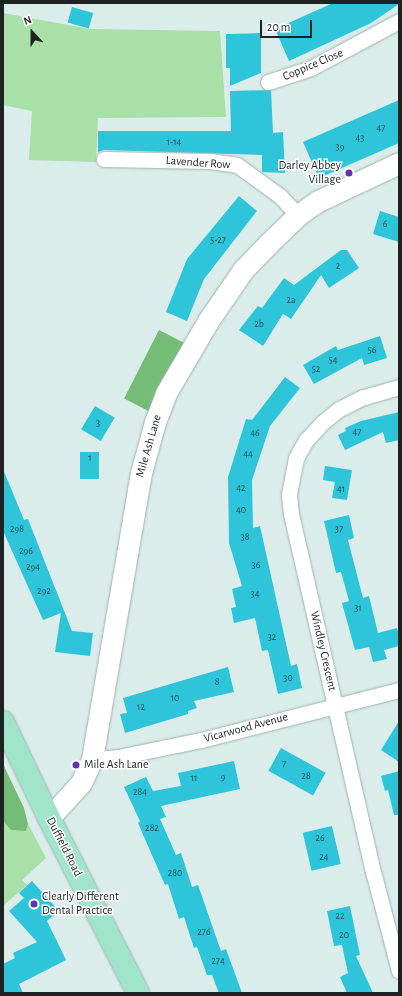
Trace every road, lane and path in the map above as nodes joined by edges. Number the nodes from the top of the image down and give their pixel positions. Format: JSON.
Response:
{"nodes":[{"id":1,"x":399,"y":22,"type":"edge"},
{"id":2,"x":268,"y":82,"type":"dead end"},
{"id":3,"x":104,"y":159,"type":"dead end"},
{"id":4,"x":399,"y":163,"type":"edge"},
{"id":5,"x":298,"y":215,"type":"junction"},
{"id":6,"x":399,"y":387,"type":"edge"},
{"id":7,"x":399,"y":690,"type":"edge"},
{"id":8,"x":336,"y":705,"type":"junction"},
{"id":9,"x":3,"y":722,"type":"edge"},
{"id":10,"x":92,"y":759,"type":"junction"},
{"id":11,"x":49,"y":818,"type":"junction"},
{"id":12,"x":399,"y":970,"type":"edge"},
{"id":13,"x":138,"y":993,"type":"edge"}],
"edges":[{"from":1,"to":2,"type":"street","name":"Coppice Close"},
{"from":3,"to":5,"type":"street","name":"Lavender Row"},
{"from":4,"to":5,"type":"street","name":"Mile Ash Lane"},
{"from":5,"to":10,"type":"street","name":"Mile Ash Lane"},
{"from":6,"to":8,"type":"street","name":"Windley Crescent"},
{"from":7,"to":8,"type":"street","name":"Vicarwood Avenue"},
{"from":8,"to":10,"type":"street","name":"Vicarwood Avenue"},
{"from":8,"to":12,"type":"street","name":"Windley Crescent"},
{"from":9,"to":11,"type":"main road","name":"Duffield Road"},
{"from":10,"to":11,"type":"street","name":"Mile Ash Lane"},
{"from":11,"to":13,"type":"main road","name":"Duffield Road"}]}
